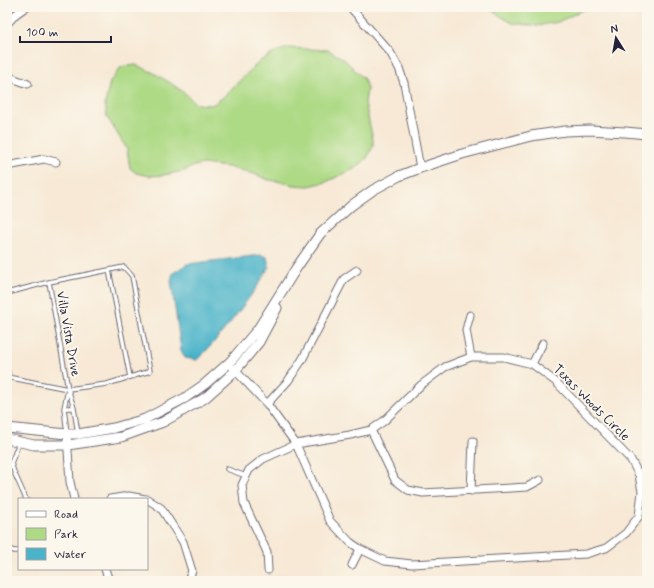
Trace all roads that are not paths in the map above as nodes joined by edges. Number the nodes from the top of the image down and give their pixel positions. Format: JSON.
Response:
{"nodes":[{"id":1,"x":26,"y":7,"type":"edge"},
{"id":2,"x":350,"y":7,"type":"edge"},
{"id":3,"x":7,"y":24,"type":"edge"},
{"id":4,"x":7,"y":76,"type":"edge"},
{"id":5,"x":28,"y":84,"type":"dead end"},
{"id":6,"x":647,"y":134,"type":"edge"},
{"id":7,"x":56,"y":162,"type":"dead end"},
{"id":8,"x":7,"y":166,"type":"edge"},
{"id":9,"x":420,"y":168,"type":"junction"},
{"id":10,"x":296,"y":267,"type":"junction"},
{"id":11,"x":109,"y":270,"type":"junction"},
{"id":12,"x":357,"y":270,"type":"dead end"},
{"id":13,"x":49,"y":282,"type":"junction"},
{"id":14,"x":7,"y":293,"type":"edge"},
{"id":15,"x":470,"y":315,"type":"dead end"},
{"id":16,"x":543,"y":343,"type":"dead end"},
{"id":17,"x":471,"y":357,"type":"junction"},
{"id":18,"x":230,"y":362,"type":"junction"},
{"id":19,"x":532,"y":364,"type":"junction"},
{"id":20,"x":7,"y":368,"type":"edge"},
{"id":21,"x":235,"y":371,"type":"junction"},
{"id":22,"x":8,"y":377,"type":"edge"},
{"id":23,"x":130,"y":377,"type":"junction"},
{"id":24,"x":68,"y":389,"type":"junction"},
{"id":25,"x":267,"y":404,"type":"junction"},
{"id":26,"x":64,"y":408,"type":"junction"},
{"id":27,"x":74,"y":408,"type":"junction"},
{"id":28,"x":7,"y":428,"type":"edge"},
{"id":29,"x":371,"y":430,"type":"junction"},
{"id":30,"x":67,"y":434,"type":"junction"},
{"id":31,"x":78,"y":434,"type":"junction"},
{"id":32,"x":7,"y":439,"type":"edge"},
{"id":33,"x":473,"y":441,"type":"dead end"},
{"id":34,"x":19,"y":442,"type":"junction"},
{"id":35,"x":296,"y":444,"type":"junction"},
{"id":36,"x":68,"y":445,"type":"junction"},
{"id":37,"x":11,"y":463,"type":"junction"},
{"id":38,"x":227,"y":469,"type":"dead end"},
{"id":39,"x":7,"y":470,"type":"edge"},
{"id":40,"x":246,"y":476,"type":"junction"},
{"id":41,"x":540,"y":480,"type":"dead end"},
{"id":42,"x":471,"y":491,"type":"junction"},
{"id":43,"x":26,"y":498,"type":"edge"},
{"id":44,"x":74,"y":498,"type":"edge"},
{"id":45,"x":116,"y":498,"type":"edge"},
{"id":46,"x":140,"y":498,"type":"edge"},
{"id":47,"x":148,"y":500,"type":"edge"},
{"id":48,"x":7,"y":548,"type":"edge"},
{"id":49,"x":360,"y":549,"type":"junction"},
{"id":50,"x":18,"y":551,"type":"edge"},
{"id":51,"x":352,"y":565,"type":"dead end"},
{"id":52,"x":106,"y":570,"type":"edge"},
{"id":53,"x":268,"y":570,"type":"dead end"},
{"id":54,"x":109,"y":581,"type":"edge"},
{"id":55,"x":188,"y":581,"type":"edge"}],
"edges":[{"from":1,"to":3,"type":"street"},
{"from":2,"to":9,"type":"street"},
{"from":4,"to":5,"type":"street"},
{"from":6,"to":9,"type":"street"},
{"from":7,"to":8,"type":"street"},
{"from":9,"to":10,"type":"street"},
{"from":10,"to":18,"type":"street"},
{"from":10,"to":21,"type":"street"},
{"from":11,"to":13,"type":"lane"},
{"from":11,"to":23,"type":"lane"},
{"from":11,"to":23,"type":"lane"},
{"from":12,"to":25,"type":"street"},
{"from":13,"to":14,"type":"lane"},
{"from":13,"to":24,"type":"lane","name":"Villa Vista Drive"},
{"from":15,"to":17,"type":"street"},
{"from":16,"to":19,"type":"street"},
{"from":17,"to":19,"type":"street","name":"Texas Woods Circle"},
{"from":17,"to":29,"type":"street","name":"Texas Woods Circle"},
{"from":18,"to":21,"type":"street","name":"Texas Woods Circle"},
{"from":18,"to":31,"type":"street"},
{"from":19,"to":49,"type":"street","name":"Texas Woods Circle"},
{"from":20,"to":22,"type":"lane"},
{"from":21,"to":25,"type":"street","name":"Texas Woods Circle"},
{"from":21,"to":36,"type":"street"},
{"from":22,"to":24,"type":"lane"},
{"from":23,"to":24,"type":"lane"},
{"from":24,"to":26,"type":"lane","name":"Villa Vista Drive"},
{"from":24,"to":27,"type":"lane","name":"Villa Vista Drive"},
{"from":25,"to":35,"type":"street","name":"Texas Woods Circle"},
{"from":26,"to":27,"type":"lane"},
{"from":26,"to":30,"type":"lane","name":"Villa Vista Drive"},
{"from":27,"to":31,"type":"lane","name":"Villa Vista Drive"},
{"from":28,"to":30,"type":"street"},
{"from":29,"to":35,"type":"street","name":"Texas Woods Circle"},
{"from":29,"to":42,"type":"street"},
{"from":30,"to":31,"type":"street"},
{"from":30,"to":36,"type":"street"},
{"from":31,"to":36,"type":"street"},
{"from":32,"to":34,"type":"street"},
{"from":33,"to":42,"type":"street"},
{"from":34,"to":36,"type":"street"},
{"from":34,"to":37,"type":"lane"},
{"from":35,"to":40,"type":"street"},
{"from":35,"to":49,"type":"street","name":"Texas Woods Circle"},
{"from":36,"to":44,"type":"street"},
{"from":37,"to":39,"type":"lane"},
{"from":37,"to":43,"type":"lane"},
{"from":38,"to":40,"type":"lane"},
{"from":40,"to":53,"type":"street"},
{"from":41,"to":42,"type":"street"},
{"from":45,"to":46,"type":"street"},
{"from":47,"to":55,"type":"street"},
{"from":48,"to":50,"type":"lane"},
{"from":49,"to":51,"type":"street"},
{"from":52,"to":54,"type":"street"}]}
